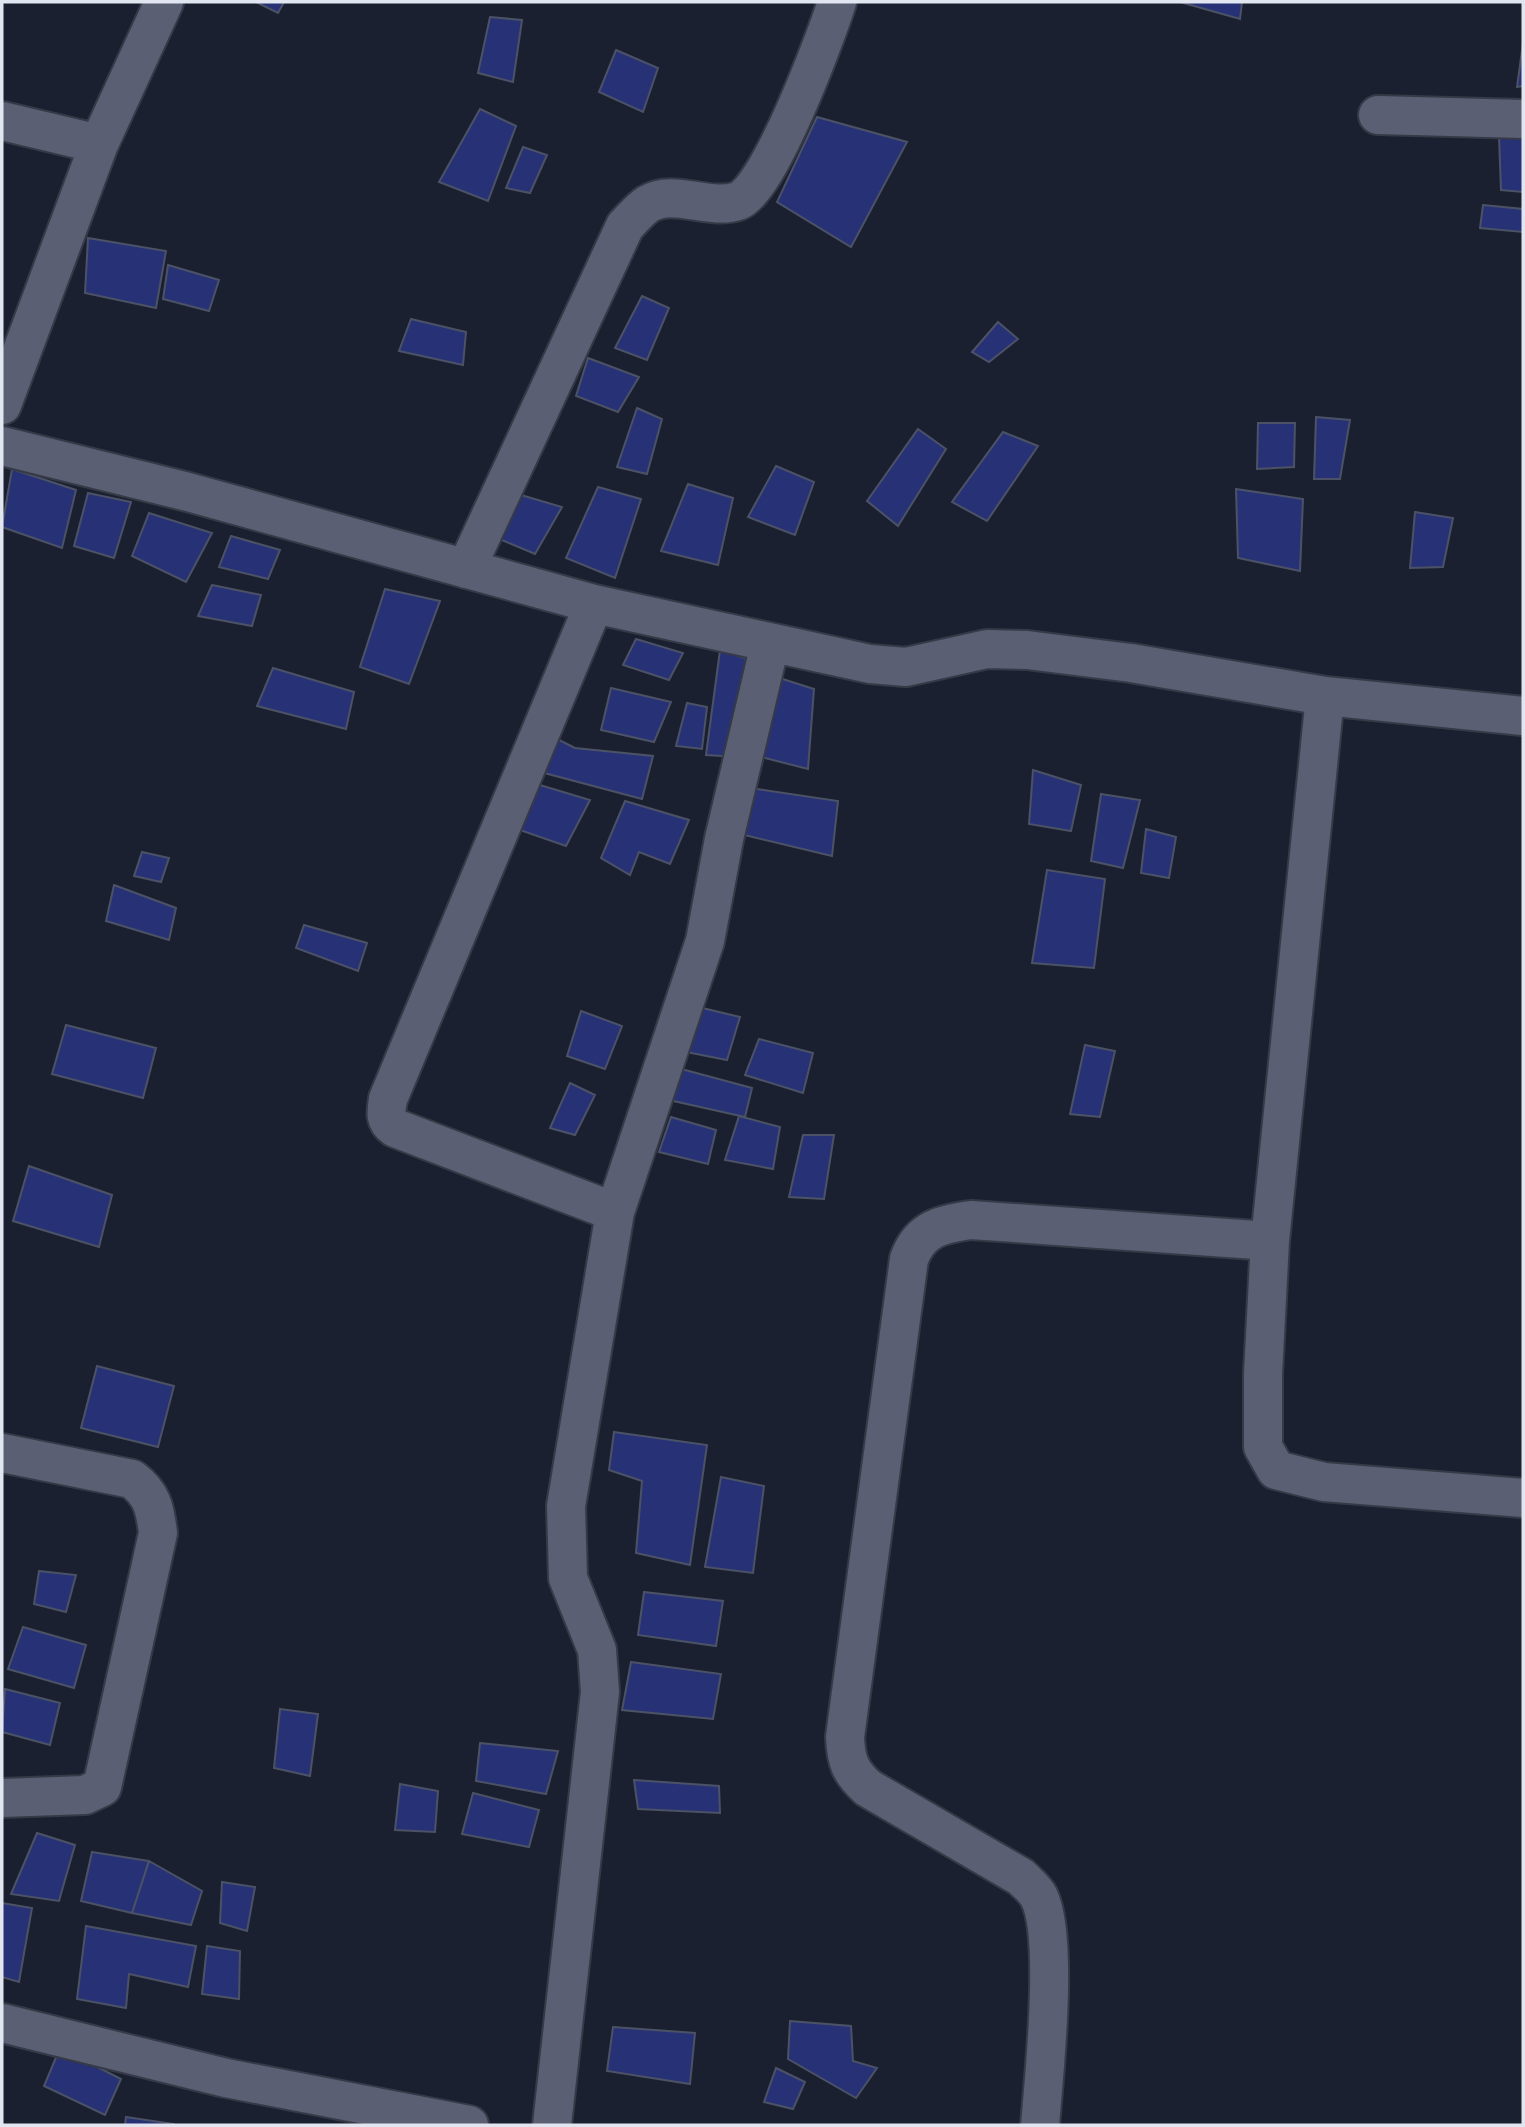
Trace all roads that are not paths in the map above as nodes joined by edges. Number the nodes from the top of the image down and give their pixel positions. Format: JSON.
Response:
{"nodes":[{"id":1,"x":164,"y":2,"type":"edge"},
{"id":2,"x":837,"y":2,"type":"edge"},
{"id":3,"x":1378,"y":115,"type":"dead end"},
{"id":4,"x":1523,"y":120,"type":"edge"},
{"id":5,"x":2,"y":121,"type":"edge"},
{"id":6,"x":99,"y":144,"type":"junction"},
{"id":7,"x":2,"y":405,"type":"edge"},
{"id":8,"x":2,"y":446,"type":"edge"},
{"id":9,"x":467,"y":569,"type":"junction"},
{"id":10,"x":594,"y":604,"type":"junction"},
{"id":11,"x":769,"y":644,"type":"junction"},
{"id":12,"x":1325,"y":696,"type":"junction"},
{"id":13,"x":1523,"y":716,"type":"edge"},
{"id":14,"x":615,"y":1212,"type":"junction"},
{"id":15,"x":1270,"y":1241,"type":"junction"},
{"id":16,"x":2,"y":1453,"type":"edge"},
{"id":17,"x":1523,"y":1498,"type":"edge"},
{"id":18,"x":2,"y":1798,"type":"edge"},
{"id":19,"x":2,"y":2024,"type":"edge"},
{"id":20,"x":469,"y":2125,"type":"edge"},
{"id":21,"x":552,"y":2125,"type":"edge"},
{"id":22,"x":1040,"y":2125,"type":"edge"}],
"edges":[{"from":1,"to":6,"type":"street"},
{"from":2,"to":9,"type":"street"},
{"from":3,"to":4,"type":"street"},
{"from":5,"to":6,"type":"street"},
{"from":6,"to":7,"type":"street"},
{"from":8,"to":9,"type":"street"},
{"from":9,"to":10,"type":"street"},
{"from":10,"to":11,"type":"street"},
{"from":10,"to":14,"type":"street"},
{"from":11,"to":12,"type":"street"},
{"from":11,"to":14,"type":"street"},
{"from":12,"to":13,"type":"street"},
{"from":12,"to":15,"type":"street"},
{"from":14,"to":21,"type":"street"},
{"from":15,"to":17,"type":"street"},
{"from":15,"to":22,"type":"street"},
{"from":16,"to":18,"type":"street"},
{"from":19,"to":20,"type":"street"}]}
